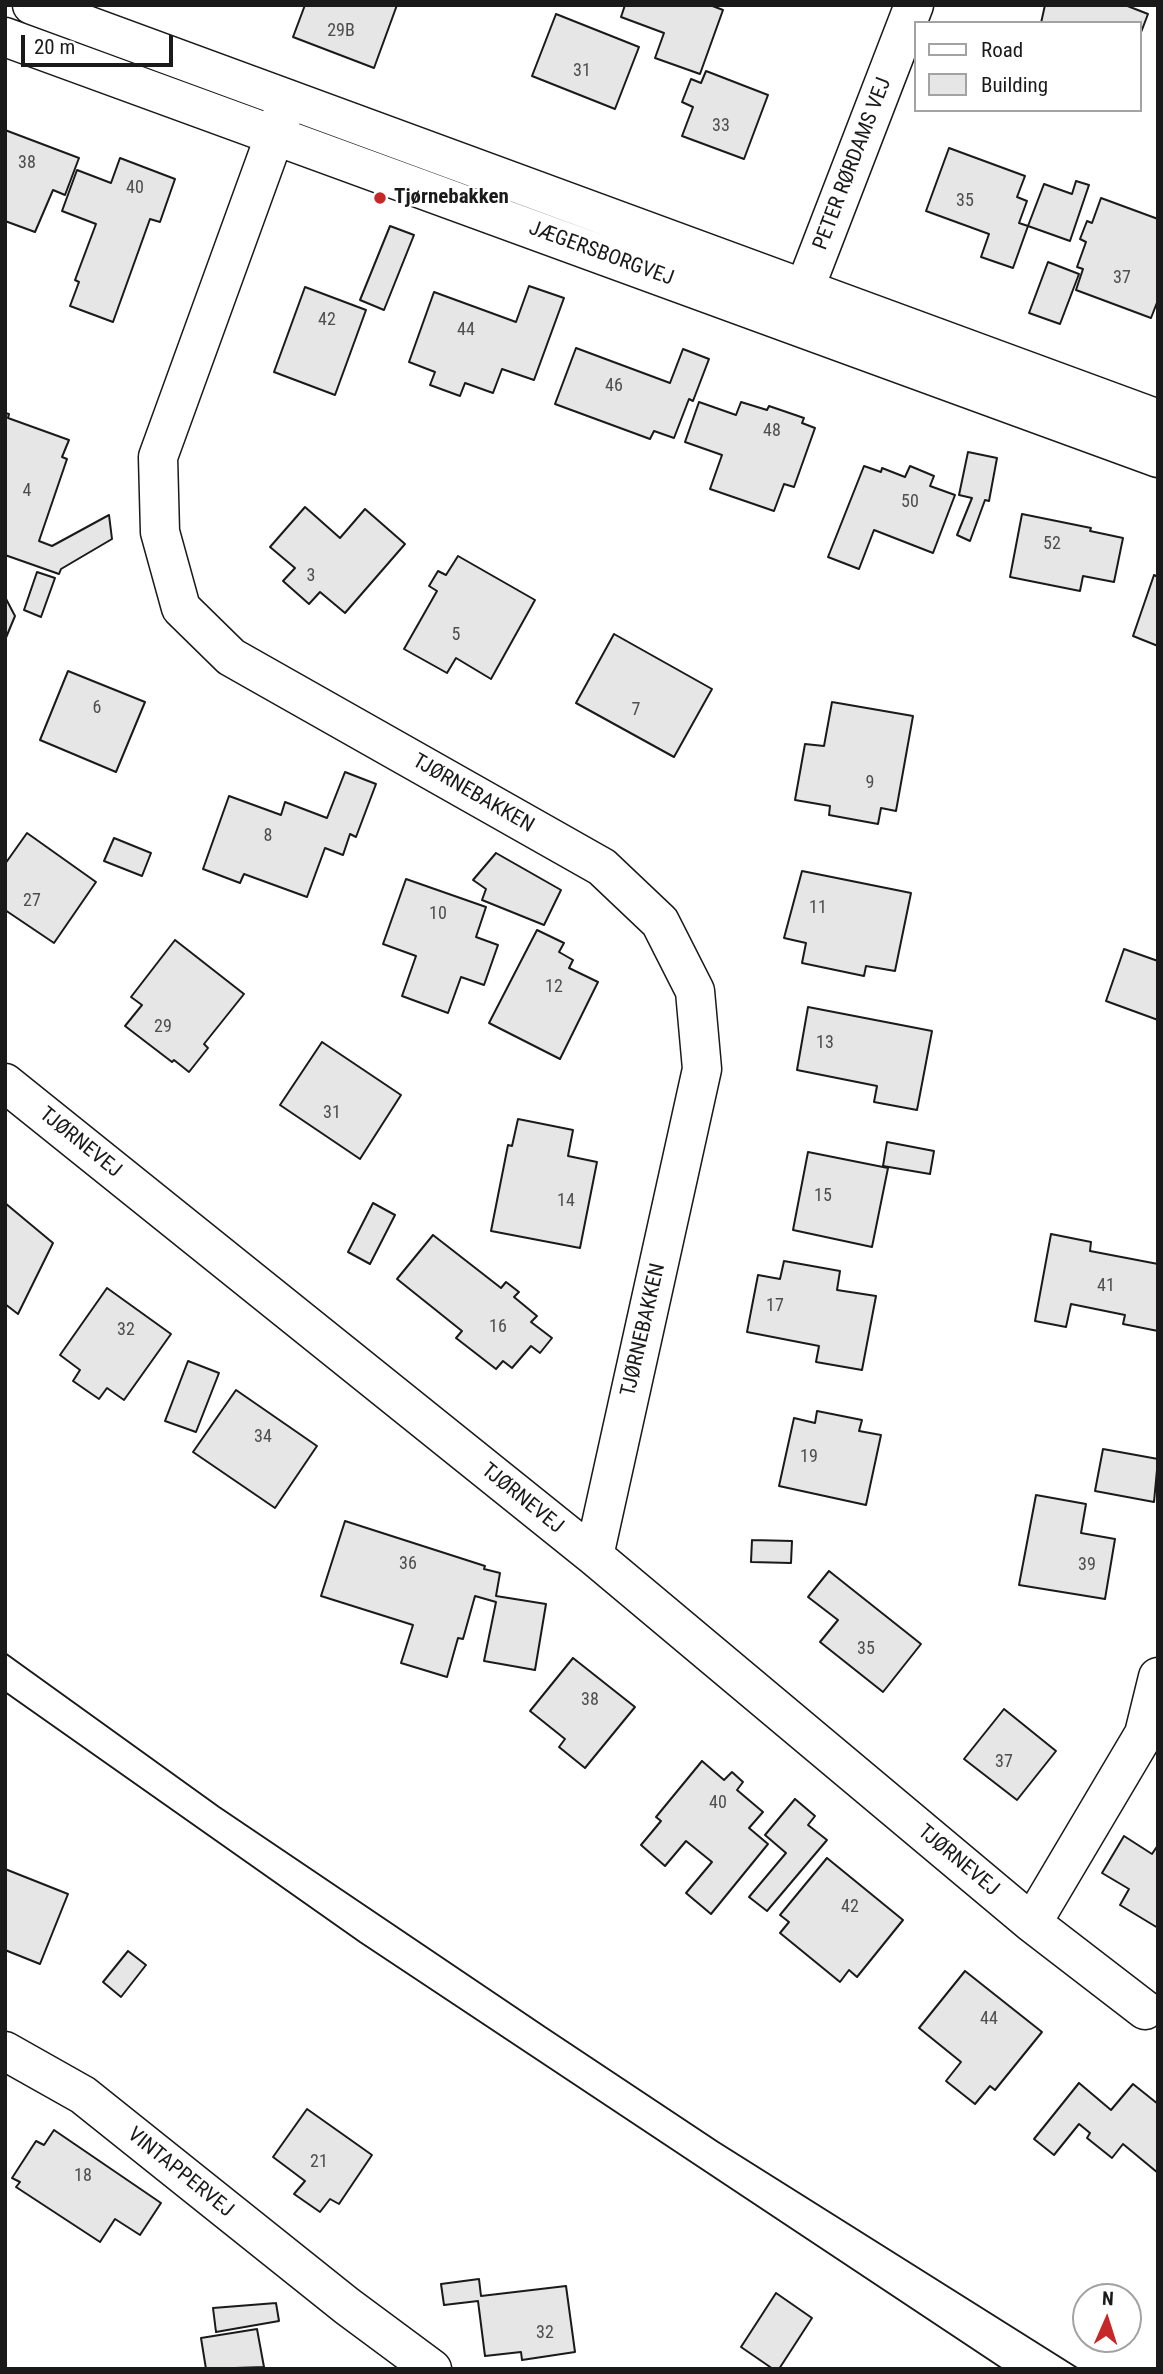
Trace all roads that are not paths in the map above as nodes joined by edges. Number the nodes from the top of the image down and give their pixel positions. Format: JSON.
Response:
{"nodes":[{"id":1,"x":32,"y":5,"type":"edge"},
{"id":2,"x":914,"y":5,"type":"edge"},
{"id":3,"x":5,"y":37,"type":"edge"},
{"id":4,"x":288,"y":99,"type":"junction"},
{"id":5,"x":275,"y":136,"type":"junction"},
{"id":6,"x":798,"y":306,"type":"junction"},
{"id":7,"x":1158,"y":419,"type":"edge"},
{"id":8,"x":1158,"y":458,"type":"edge"},
{"id":9,"x":5,"y":1083,"type":"edge"},
{"id":10,"x":594,"y":1556,"type":"junction"},
{"id":11,"x":1158,"y":1677,"type":"edge"},
{"id":12,"x":1032,"y":1923,"type":"junction"},
{"id":13,"x":1145,"y":2010,"type":"dead end"},
{"id":14,"x":5,"y":2050,"type":"edge"},
{"id":15,"x":432,"y":2369,"type":"edge"}],
"edges":[{"from":1,"to":4,"type":"street","name":"JÆGERSBORGVEJ"},
{"from":2,"to":6,"type":"street","name":"PETER RØRDAMS VEJ"},
{"from":3,"to":5,"type":"street","name":"JÆGERSBORGVEJ"},
{"from":4,"to":5,"type":"street","name":"TJØRNEBAKKEN"},
{"from":4,"to":6,"type":"street","name":"JÆGERSBORGVEJ"},
{"from":5,"to":6,"type":"street","name":"JÆGERSBORGVEJ"},
{"from":5,"to":10,"type":"street","name":"TJØRNEBAKKEN"},
{"from":6,"to":7,"type":"street","name":"JÆGERSBORGVEJ"},
{"from":6,"to":8,"type":"street","name":"JÆGERSBORGVEJ"},
{"from":9,"to":10,"type":"street","name":"TJØRNEVEJ"},
{"from":10,"to":12,"type":"street","name":"TJØRNEVEJ"},
{"from":11,"to":12,"type":"street"},
{"from":12,"to":13,"type":"street","name":"TJØRNEVEJ"},
{"from":14,"to":15,"type":"street","name":"VINTAPPERVEJ"}]}
